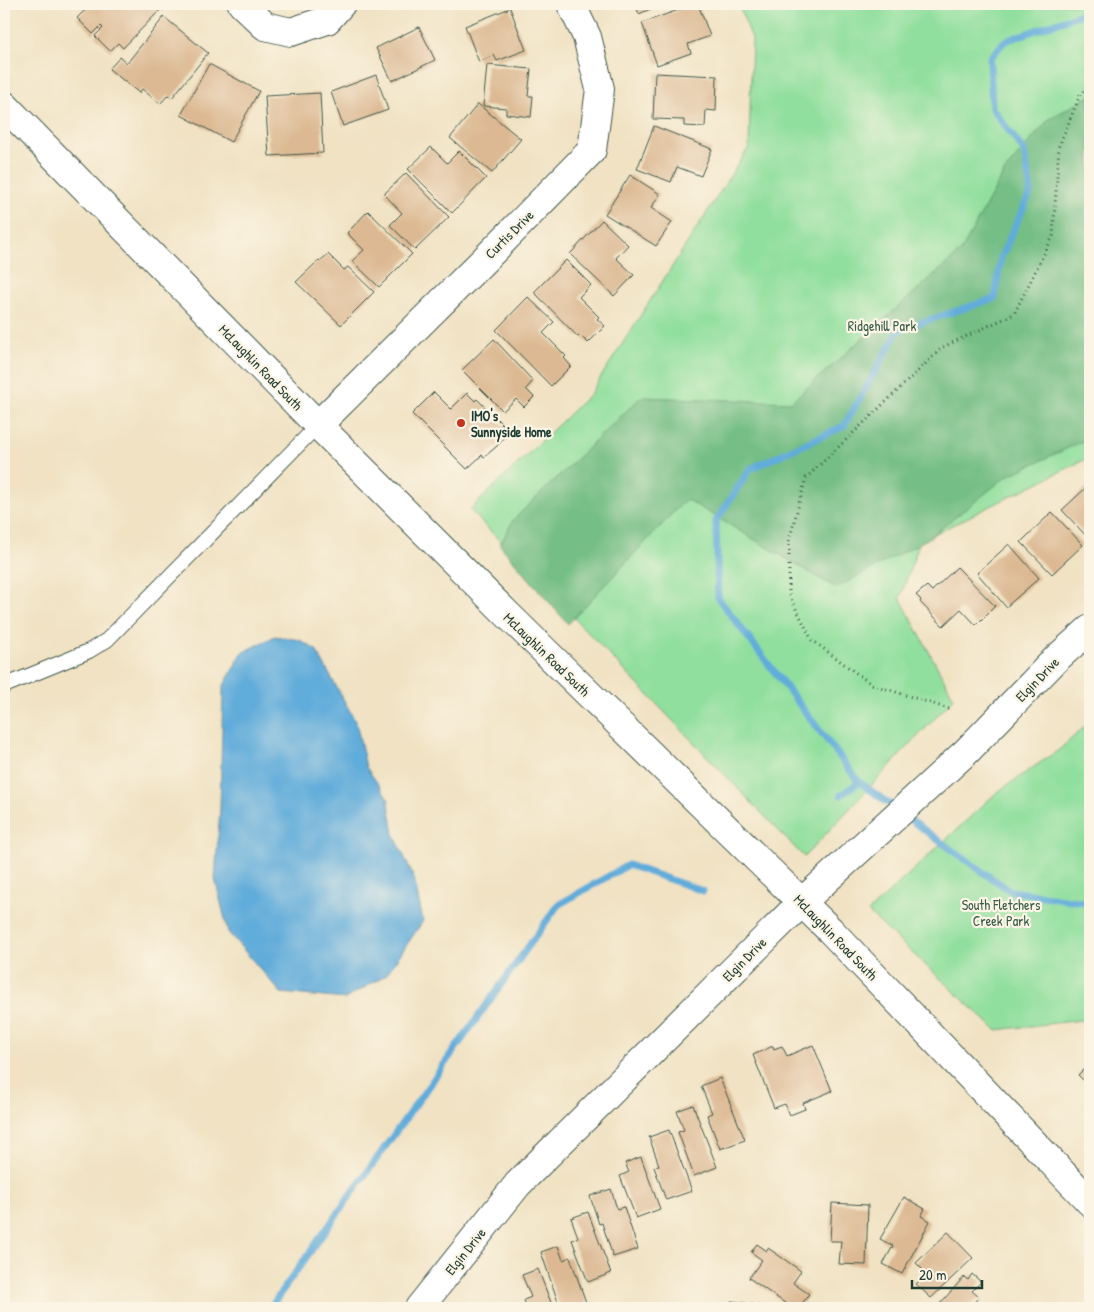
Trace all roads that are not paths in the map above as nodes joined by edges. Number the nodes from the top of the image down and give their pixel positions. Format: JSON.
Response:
{"nodes":[{"id":1,"x":242,"y":4,"type":"edge"},
{"id":2,"x":341,"y":4,"type":"edge"},
{"id":3,"x":571,"y":4,"type":"edge"},
{"id":4,"x":4,"y":105,"type":"edge"},
{"id":5,"x":318,"y":425,"type":"junction"},
{"id":6,"x":1090,"y":630,"type":"edge"},
{"id":7,"x":4,"y":686,"type":"edge"},
{"id":8,"x":802,"y":902,"type":"junction"},
{"id":9,"x":1090,"y":1202,"type":"edge"},
{"id":10,"x":419,"y":1308,"type":"edge"}],
"edges":[{"from":1,"to":2,"type":"street"},
{"from":3,"to":5,"type":"street","name":"Curtis Drive"},
{"from":4,"to":5,"type":"street","name":"McLaughlin Road South"},
{"from":5,"to":7,"type":"lane"},
{"from":5,"to":8,"type":"street","name":"McLaughlin Road South"},
{"from":6,"to":8,"type":"street","name":"Elgin Drive"},
{"from":8,"to":9,"type":"street","name":"McLaughlin Road South"},
{"from":8,"to":10,"type":"street","name":"Elgin Drive"}]}
